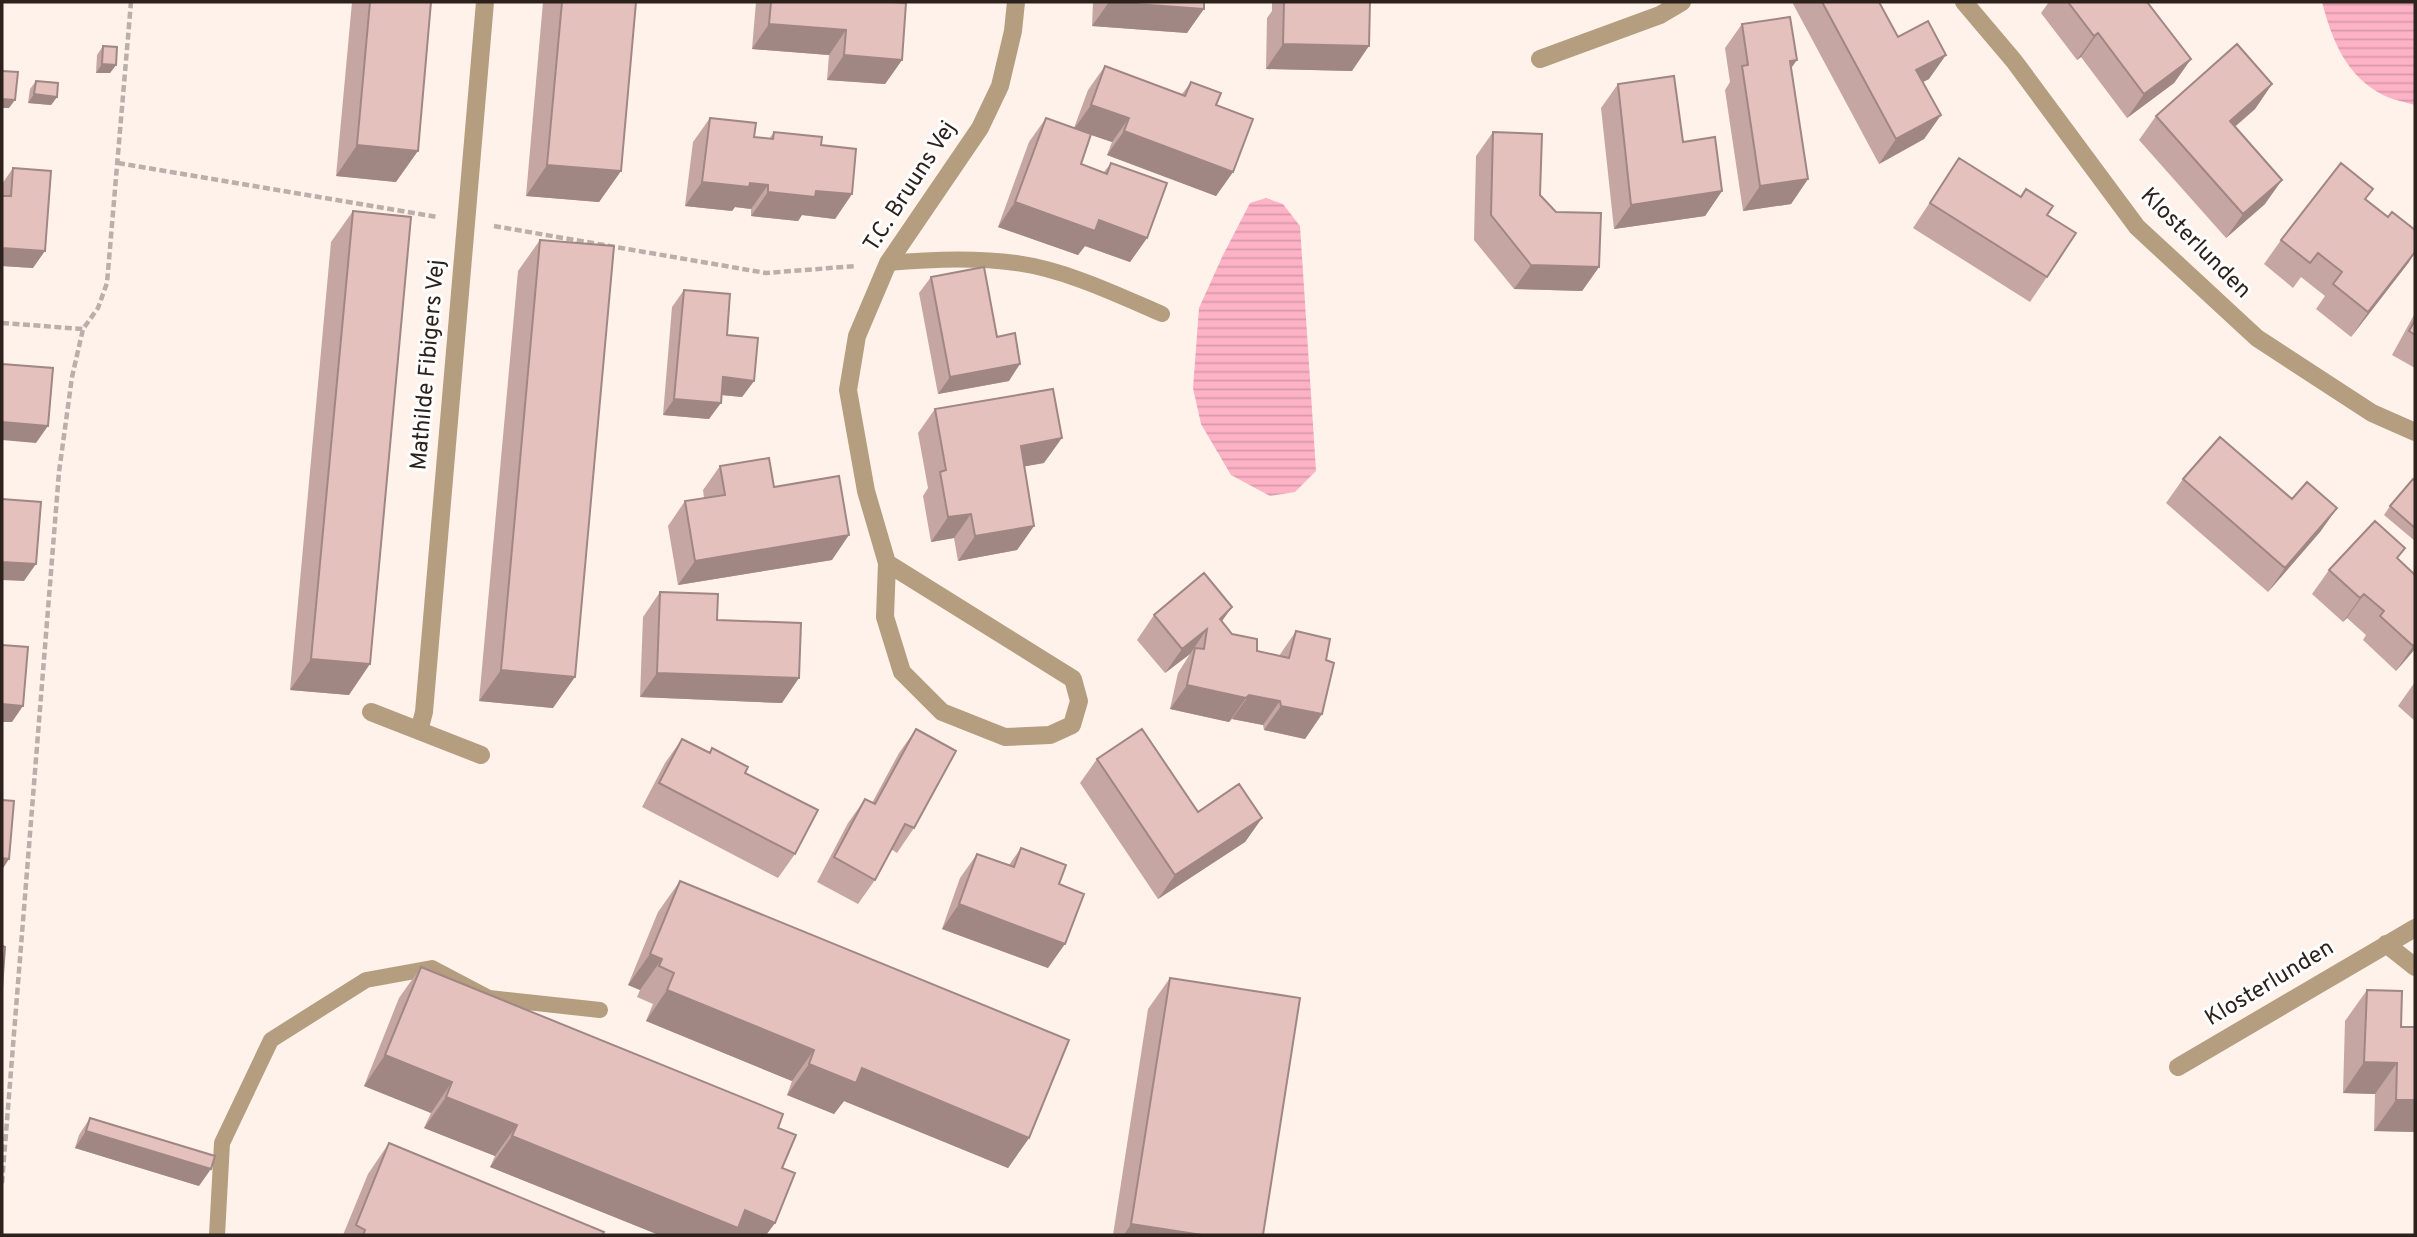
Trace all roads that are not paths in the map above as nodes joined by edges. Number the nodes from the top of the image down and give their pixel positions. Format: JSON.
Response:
{"nodes":[{"id":1,"x":485,"y":2,"type":"edge"},
{"id":2,"x":1016,"y":2,"type":"edge"},
{"id":3,"x":1682,"y":2,"type":"edge"},
{"id":4,"x":1964,"y":2,"type":"edge"},
{"id":5,"x":1540,"y":59,"type":"dead end"},
{"id":6,"x":888,"y":263,"type":"junction"},
{"id":7,"x":1162,"y":314,"type":"dead end"},
{"id":8,"x":2415,"y":432,"type":"edge"},
{"id":9,"x":887,"y":563,"type":"junction"},
{"id":10,"x":371,"y":712,"type":"dead end"},
{"id":11,"x":419,"y":732,"type":"junction"},
{"id":12,"x":481,"y":755,"type":"dead end"},
{"id":13,"x":2415,"y":928,"type":"edge"},
{"id":14,"x":2386,"y":944,"type":"junction"},
{"id":15,"x":2415,"y":967,"type":"edge"},
{"id":16,"x":600,"y":1010,"type":"dead end"},
{"id":17,"x":2178,"y":1067,"type":"dead end"},
{"id":18,"x":217,"y":1235,"type":"edge"}],
"edges":[{"from":1,"to":11,"type":"street","name":"Mathilde Fibigers Vej"},
{"from":2,"to":6,"type":"street","name":"T.C. Bruuns Vej"},
{"from":3,"to":5,"type":"street"},
{"from":4,"to":8,"type":"street","name":"Klosterlunden"},
{"from":6,"to":7,"type":"lane"},
{"from":6,"to":9,"type":"street","name":"T.C. Bruuns Vej"},
{"from":9,"to":9,"type":"street","name":"T.C. Bruuns Vej"},
{"from":10,"to":11,"type":"street"},
{"from":11,"to":12,"type":"street"},
{"from":13,"to":14,"type":"street","name":"Klosterlunden"},
{"from":14,"to":15,"type":"street"},
{"from":14,"to":17,"type":"street","name":"Klosterlunden"},
{"from":16,"to":18,"type":"lane"}]}
